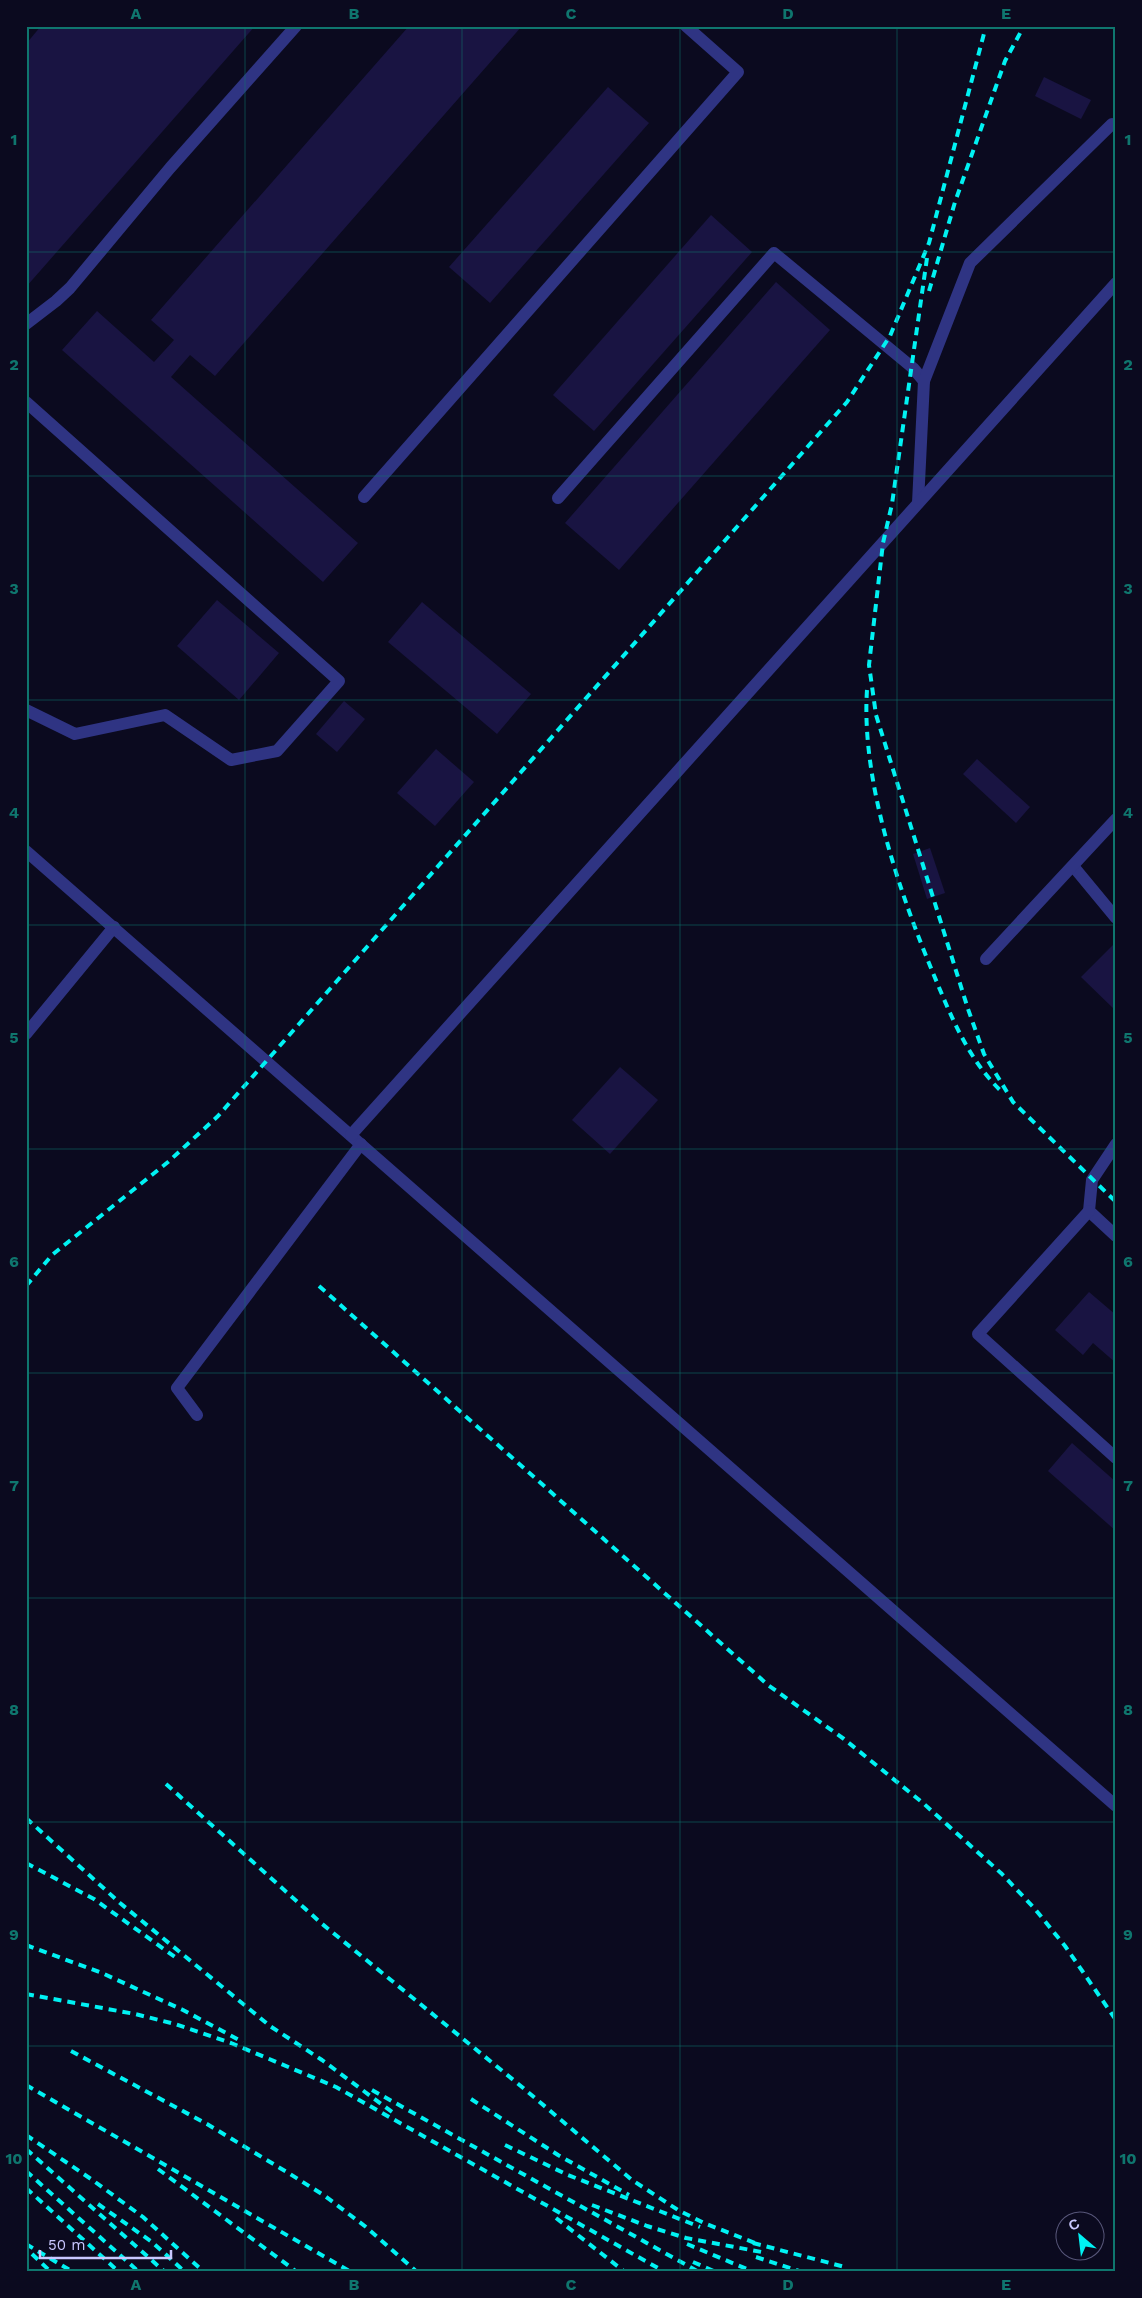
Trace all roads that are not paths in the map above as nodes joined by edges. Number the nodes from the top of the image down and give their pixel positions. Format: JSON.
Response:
{"nodes":[{"id":1,"x":296,"y":26,"type":"edge"},
{"id":2,"x":686,"y":26,"type":"edge"},
{"id":3,"x":1112,"y":124,"type":"dead end"},
{"id":4,"x":1116,"y":282,"type":"edge"},
{"id":5,"x":26,"y":324,"type":"edge"},
{"id":6,"x":924,"y":381,"type":"junction"},
{"id":7,"x":26,"y":402,"type":"edge"},
{"id":8,"x":364,"y":497,"type":"dead end"},
{"id":9,"x":558,"y":498,"type":"dead end"},
{"id":10,"x":918,"y":503,"type":"junction"},
{"id":11,"x":26,"y":710,"type":"edge"},
{"id":12,"x":1116,"y":819,"type":"edge"},
{"id":13,"x":29,"y":858,"type":"edge"},
{"id":14,"x":1073,"y":866,"type":"junction"},
{"id":15,"x":1116,"y":918,"type":"edge"},
{"id":16,"x":114,"y":927,"type":"junction"},
{"id":17,"x":986,"y":959,"type":"dead end"},
{"id":18,"x":26,"y":1034,"type":"edge"},
{"id":19,"x":356,"y":1139,"type":"junction"},
{"id":20,"x":1116,"y":1144,"type":"edge"},
{"id":21,"x":1089,"y":1212,"type":"junction"},
{"id":22,"x":1116,"y":1236,"type":"edge"},
{"id":23,"x":197,"y":1415,"type":"dead end"},
{"id":24,"x":1116,"y":1458,"type":"edge"},
{"id":25,"x":1116,"y":1806,"type":"edge"}],
"edges":[{"from":1,"to":5,"type":"street"},
{"from":2,"to":8,"type":"street"},
{"from":3,"to":6,"type":"street"},
{"from":4,"to":10,"type":"street"},
{"from":6,"to":9,"type":"street"},
{"from":6,"to":10,"type":"street"},
{"from":7,"to":11,"type":"street"},
{"from":10,"to":19,"type":"street"},
{"from":12,"to":14,"type":"street"},
{"from":13,"to":16,"type":"street"},
{"from":14,"to":15,"type":"street"},
{"from":14,"to":17,"type":"street"},
{"from":16,"to":18,"type":"street"},
{"from":16,"to":19,"type":"street"},
{"from":19,"to":23,"type":"street"},
{"from":19,"to":25,"type":"street"},
{"from":20,"to":21,"type":"street"},
{"from":21,"to":22,"type":"street"},
{"from":21,"to":24,"type":"street"}]}
